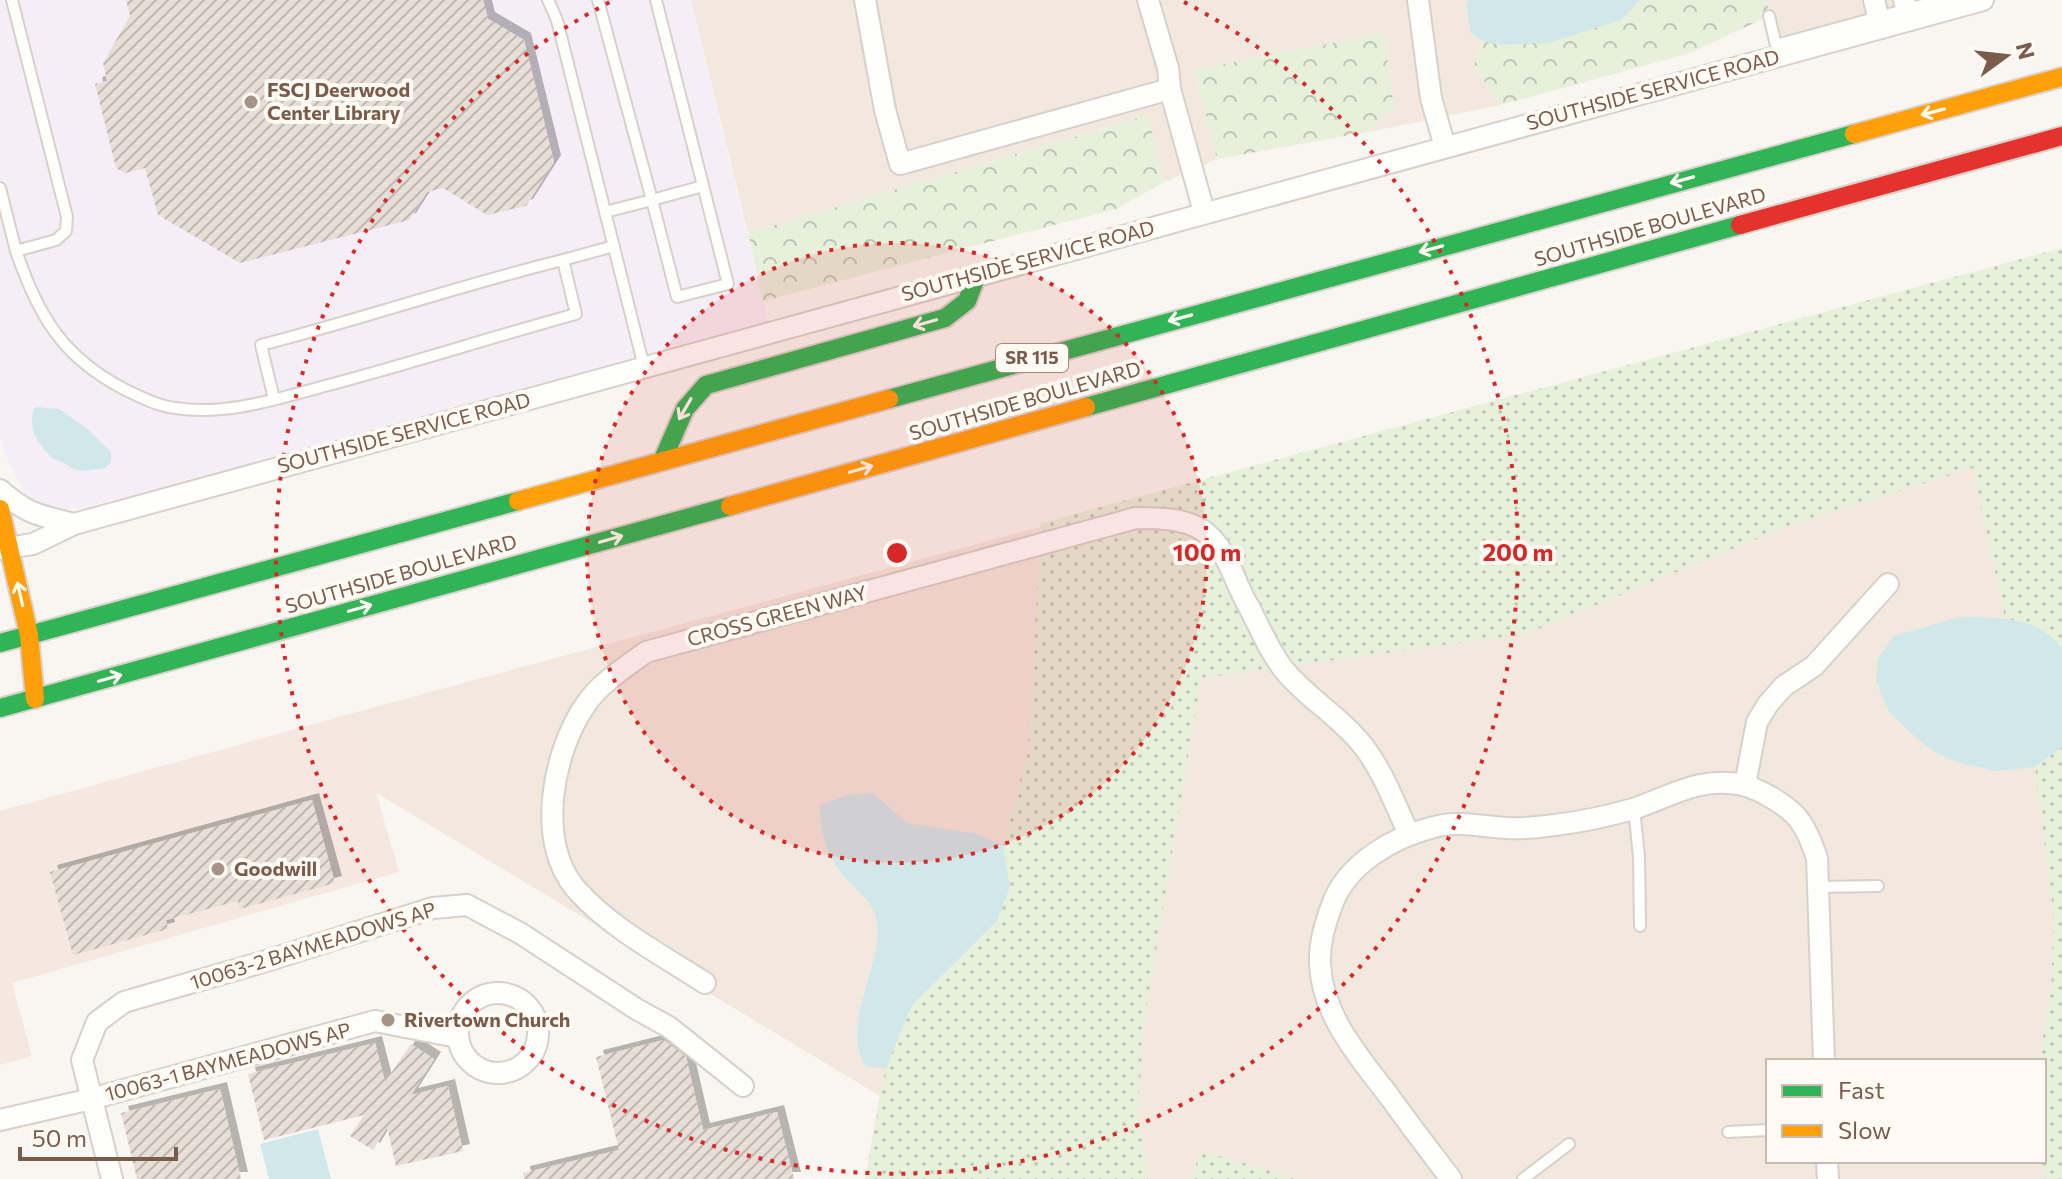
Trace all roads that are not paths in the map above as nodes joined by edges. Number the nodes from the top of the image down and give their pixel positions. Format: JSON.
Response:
{"nodes":[{"id":1,"x":12,"y":0,"type":"edge"},
{"id":2,"x":548,"y":0,"type":"edge"},
{"id":3,"x":598,"y":0,"type":"edge"},
{"id":4,"x":656,"y":0,"type":"edge"},
{"id":5,"x":865,"y":0,"type":"edge"},
{"id":6,"x":1148,"y":0,"type":"edge"},
{"id":7,"x":1418,"y":0,"type":"edge"},
{"id":8,"x":1874,"y":0,"type":"edge"},
{"id":9,"x":1904,"y":0,"type":"edge"},
{"id":10,"x":1941,"y":0,"type":"edge"},
{"id":11,"x":1983,"y":0,"type":"edge"},
{"id":12,"x":1769,"y":16,"type":"dead end"},
{"id":13,"x":1910,"y":20,"type":"junction"},
{"id":14,"x":1881,"y":28,"type":"junction"},
{"id":15,"x":2062,"y":77,"type":"edge"},
{"id":16,"x":1170,"y":89,"type":"junction"},
{"id":17,"x":2062,"y":136,"type":"edge"},
{"id":18,"x":1445,"y":147,"type":"junction"},
{"id":19,"x":703,"y":186,"type":"junction"},
{"id":20,"x":0,"y":188,"type":"edge"},
{"id":21,"x":652,"y":200,"type":"junction"},
{"id":22,"x":605,"y":212,"type":"junction"},
{"id":23,"x":1204,"y":212,"type":"junction"},
{"id":24,"x":614,"y":246,"type":"junction"},
{"id":25,"x":16,"y":251,"type":"junction"},
{"id":26,"x":563,"y":260,"type":"junction"},
{"id":27,"x":977,"y":275,"type":"junction"},
{"id":28,"x":644,"y":367,"type":"junction"},
{"id":29,"x":274,"y":399,"type":"junction"},
{"id":30,"x":663,"y":459,"type":"junction"},
{"id":31,"x":0,"y":490,"type":"edge"},
{"id":32,"x":0,"y":509,"type":"edge"},
{"id":33,"x":74,"y":524,"type":"junction"},
{"id":34,"x":4,"y":548,"type":"edge"},
{"id":35,"x":1888,"y":584,"type":"dead end"},
{"id":36,"x":29,"y":635,"type":"junction"},
{"id":37,"x":5,"y":648,"type":"edge"},
{"id":38,"x":35,"y":699,"type":"junction"},
{"id":39,"x":0,"y":708,"type":"edge"},
{"id":40,"x":1745,"y":785,"type":"junction"},
{"id":41,"x":1634,"y":808,"type":"junction"},
{"id":42,"x":1409,"y":834,"type":"junction"},
{"id":43,"x":1878,"y":886,"type":"dead end"},
{"id":44,"x":1818,"y":887,"type":"junction"},
{"id":45,"x":1640,"y":926,"type":"dead end"},
{"id":46,"x":705,"y":983,"type":"dead end"},
{"id":47,"x":457,"y":1037,"type":"junction"},
{"id":48,"x":1824,"y":1059,"type":"edge"},
{"id":49,"x":743,"y":1086,"type":"dead end"},
{"id":50,"x":91,"y":1099,"type":"junction"},
{"id":51,"x":0,"y":1120,"type":"edge"},
{"id":52,"x":1766,"y":1130,"type":"edge"},
{"id":53,"x":1728,"y":1132,"type":"dead end"},
{"id":54,"x":1569,"y":1144,"type":"dead end"},
{"id":55,"x":112,"y":1179,"type":"edge"},
{"id":56,"x":1451,"y":1179,"type":"edge"},
{"id":57,"x":1523,"y":1179,"type":"edge"}],
"edges":[{"from":1,"to":25,"type":"lane"},
{"from":2,"to":22,"type":"lane"},
{"from":3,"to":21,"type":"lane"},
{"from":4,"to":19,"type":"lane"},
{"from":5,"to":16,"type":"street"},
{"from":6,"to":16,"type":"street"},
{"from":7,"to":18,"type":"street"},
{"from":8,"to":14,"type":"street"},
{"from":9,"to":13,"type":"street"},
{"from":10,"to":12,"type":"lane"},
{"from":11,"to":13,"type":"street","name":"SOUTHSIDE SERVICE ROAD"},
{"from":13,"to":14,"type":"street","name":"SOUTHSIDE SERVICE ROAD"},
{"from":14,"to":18,"type":"street","name":"SOUTHSIDE SERVICE ROAD"},
{"from":15,"to":30,"type":"main road","name":"SOUTHSIDE BOULEVARD","number":"SR 115","one_way":true},
{"from":16,"to":23,"type":"street"},
{"from":38,"to":17,"type":"main road","name":"SOUTHSIDE BOULEVARD","one_way":true},
{"from":18,"to":23,"type":"street","name":"SOUTHSIDE SERVICE ROAD"},
{"from":19,"to":21,"type":"lane"},
{"from":19,"to":21,"type":"lane"},
{"from":20,"to":25,"type":"lane"},
{"from":21,"to":22,"type":"lane"},
{"from":22,"to":24,"type":"lane"},
{"from":23,"to":27,"type":"street","name":"SOUTHSIDE SERVICE ROAD"},
{"from":24,"to":26,"type":"lane"},
{"from":24,"to":28,"type":"lane"},
{"from":25,"to":29,"type":"lane"},
{"from":26,"to":29,"type":"lane"},
{"from":26,"to":29,"type":"lane"},
{"from":27,"to":28,"type":"street","name":"SOUTHSIDE SERVICE ROAD"},
{"from":27,"to":30,"type":"main road","one_way":true},
{"from":28,"to":33,"type":"street","name":"SOUTHSIDE SERVICE ROAD"},
{"from":30,"to":36,"type":"main road","name":"SOUTHSIDE BOULEVARD","number":"SR 115"},
{"from":31,"to":33,"type":"street","name":"SOUTHSIDE SERVICE ROAD"},
{"from":32,"to":34,"type":"main road"},
{"from":33,"to":34,"type":"street","name":"SOUTHSIDE SERVICE ROAD"},
{"from":36,"to":34,"type":"main road","one_way":true},
{"from":35,"to":40,"type":"street"},
{"from":36,"to":37,"type":"main road","name":"SOUTHSIDE BOULEVARD","number":"SR 115"},
{"from":36,"to":38,"type":"main road"},
{"from":37,"to":38,"type":"main road"},
{"from":38,"to":39,"type":"main road","name":"SOUTHSIDE BOULEVARD"},
{"from":40,"to":41,"type":"street"},
{"from":40,"to":44,"type":"street"},
{"from":41,"to":42,"type":"street"},
{"from":41,"to":45,"type":"lane"},
{"from":42,"to":46,"type":"street","name":"CROSS GREEN WAY"},
{"from":42,"to":56,"type":"street"},
{"from":43,"to":44,"type":"lane"},
{"from":44,"to":48,"type":"street"},
{"from":47,"to":47,"type":"street"},
{"from":47,"to":50,"type":"street","name":"10063-1 BAYMEADOWS AP"},
{"from":49,"to":50,"type":"street","name":"10063-2 BAYMEADOWS AP"},
{"from":50,"to":51,"type":"street","name":"10063-1 BAYMEADOWS AP"},
{"from":50,"to":55,"type":"street","name":"10063-2 BAYMEADOWS AP"},
{"from":52,"to":53,"type":"lane"},
{"from":54,"to":57,"type":"lane"}]}
